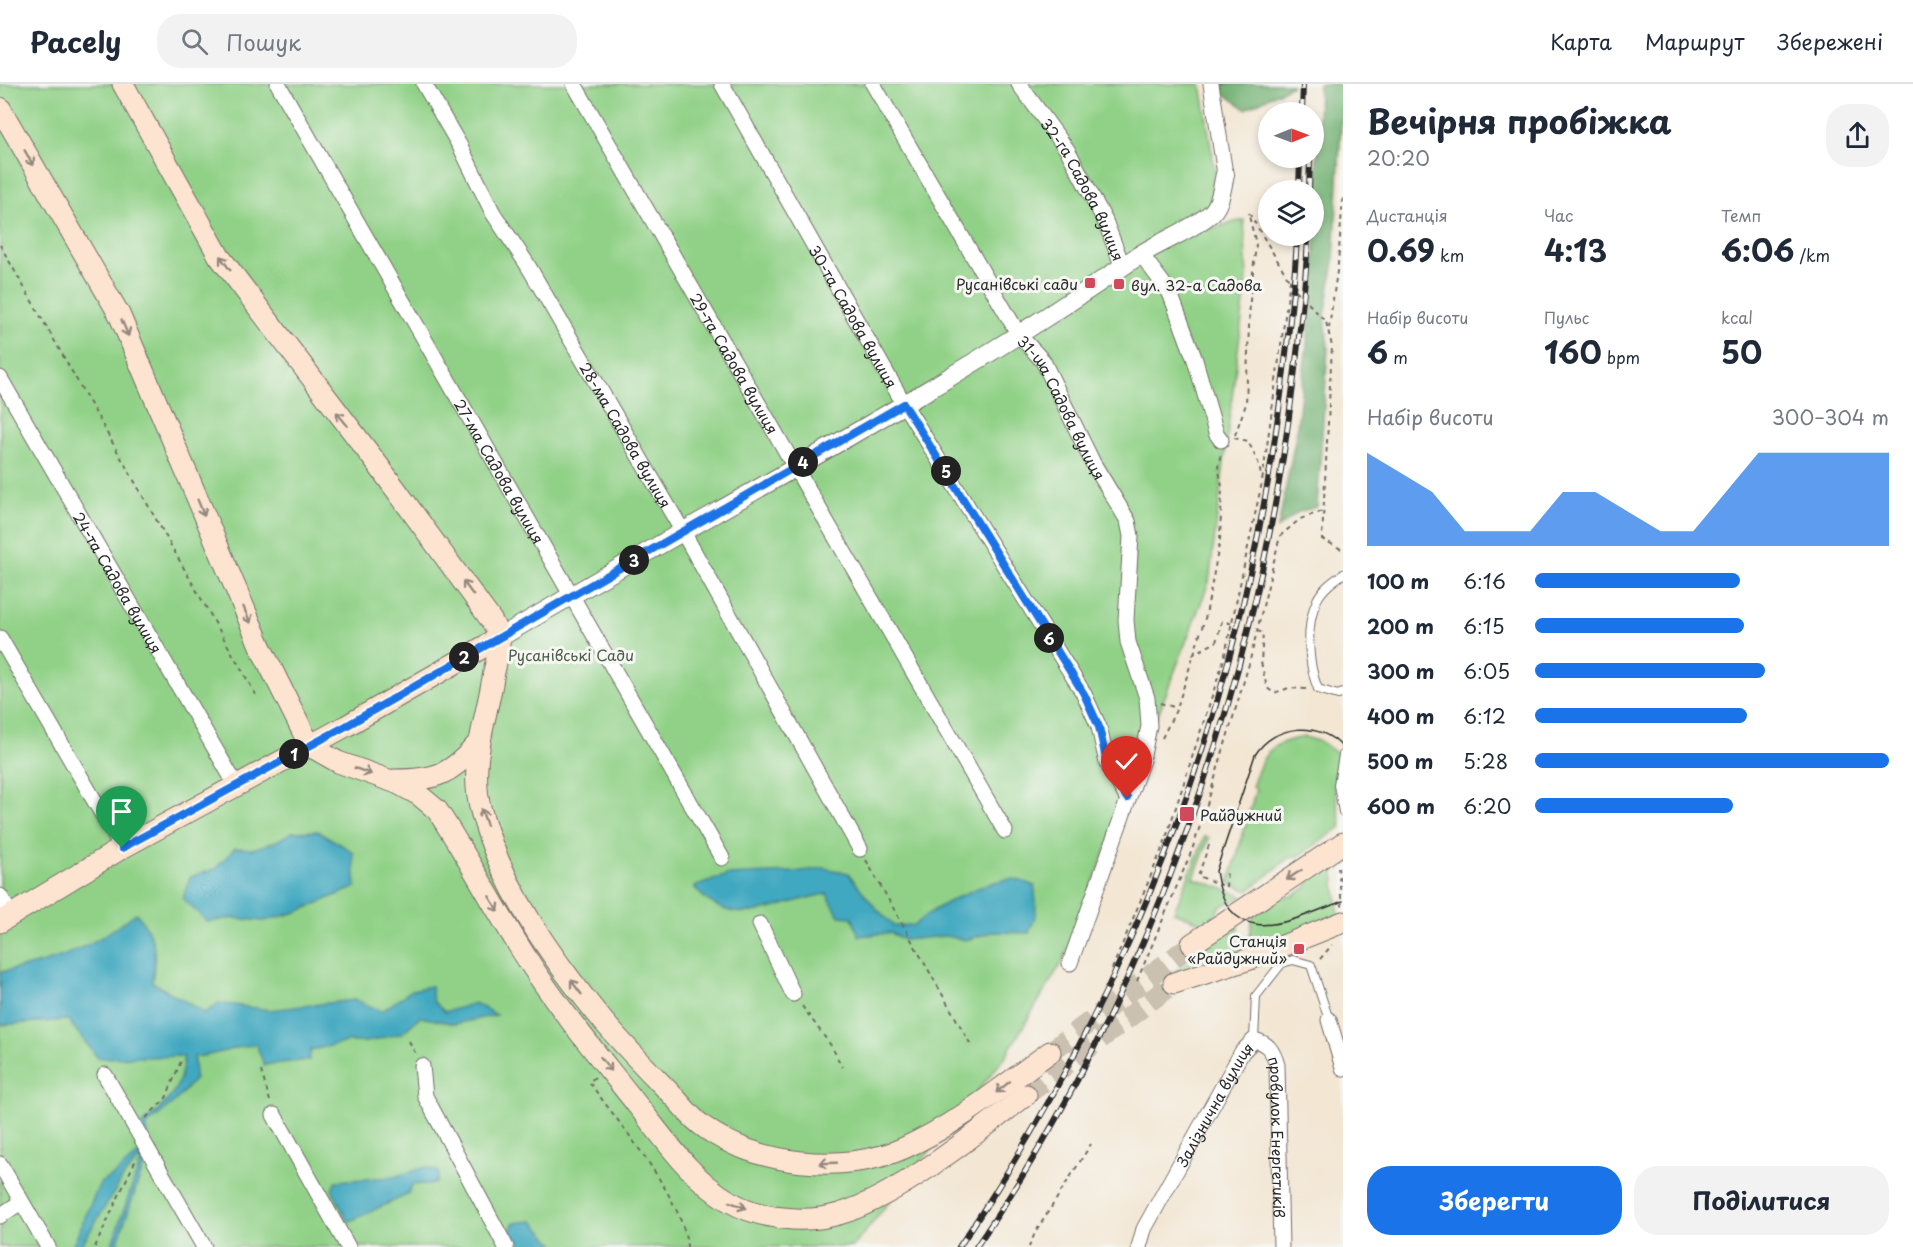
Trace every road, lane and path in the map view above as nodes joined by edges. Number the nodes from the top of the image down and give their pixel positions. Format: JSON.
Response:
{"nodes":[{"id":1,"x":123,"y":84,"type":"edge"},
{"id":2,"x":278,"y":84,"type":"edge"},
{"id":3,"x":424,"y":84,"type":"edge"},
{"id":4,"x":574,"y":84,"type":"edge"},
{"id":5,"x":722,"y":84,"type":"edge"},
{"id":6,"x":873,"y":84,"type":"edge"},
{"id":7,"x":1211,"y":84,"type":"edge"},
{"id":8,"x":1022,"y":87,"type":"edge"},
{"id":9,"x":0,"y":108,"type":"edge"},
{"id":10,"x":1225,"y":174,"type":"joint"},
{"id":11,"x":1343,"y":196,"type":"edge"},
{"id":12,"x":0,"y":245,"type":"edge"},
{"id":13,"x":1141,"y":254,"type":"junction"},
{"id":14,"x":1123,"y":267,"type":"junction"},
{"id":15,"x":1290,"y":280,"type":"junction"},
{"id":16,"x":1329,"y":331,"type":"junction"},
{"id":17,"x":1019,"y":335,"type":"junction"},
{"id":18,"x":0,"y":378,"type":"edge"},
{"id":19,"x":904,"y":404,"type":"junction"},
{"id":20,"x":1221,"y":440,"type":"joint"},
{"id":21,"x":794,"y":468,"type":"junction"},
{"id":22,"x":1262,"y":482,"type":"junction"},
{"id":23,"x":1323,"y":511,"type":"junction"},
{"id":24,"x":683,"y":532,"type":"junction"},
{"id":25,"x":1343,"y":550,"type":"edge"},
{"id":26,"x":1343,"y":574,"type":"edge"},
{"id":27,"x":573,"y":595,"type":"junction"},
{"id":28,"x":1233,"y":624,"type":"junction"},
{"id":29,"x":1257,"y":631,"type":"junction"},
{"id":30,"x":0,"y":638,"type":"edge"},
{"id":31,"x":499,"y":638,"type":"junction"},
{"id":32,"x":1192,"y":655,"type":"junction"},
{"id":33,"x":1318,"y":689,"type":"junction"},
{"id":34,"x":1343,"y":693,"type":"edge"},
{"id":35,"x":256,"y":695,"type":"dead end"},
{"id":36,"x":479,"y":742,"type":"junction"},
{"id":37,"x":310,"y":746,"type":"junction"},
{"id":38,"x":1343,"y":755,"type":"edge"},
{"id":39,"x":1142,"y":760,"type":"junction"},
{"id":40,"x":387,"y":780,"type":"junction"},
{"id":41,"x":236,"y":785,"type":"junction"},
{"id":42,"x":1127,"y":798,"type":"junction"},
{"id":43,"x":1343,"y":812,"type":"edge"},
{"id":44,"x":1005,"y":831,"type":"dead end"},
{"id":45,"x":1209,"y":845,"type":"dead end"},
{"id":46,"x":1339,"y":846,"type":"edge"},
{"id":47,"x":122,"y":848,"type":"junction"},
{"id":48,"x":860,"y":849,"type":"joint"},
{"id":49,"x":722,"y":858,"type":"dead end"},
{"id":50,"x":1227,"y":869,"type":"dead end"},
{"id":51,"x":0,"y":896,"type":"edge"},
{"id":52,"x":1343,"y":916,"type":"edge"},
{"id":53,"x":5,"y":918,"type":"edge"},
{"id":54,"x":1343,"y":922,"type":"edge"},
{"id":55,"x":760,"y":924,"type":"dead end"},
{"id":56,"x":1192,"y":944,"type":"tunnel mouth"},
{"id":57,"x":1070,"y":963,"type":"dead end"},
{"id":58,"x":1112,"y":969,"type":"dead end"},
{"id":59,"x":1137,"y":981,"type":"dead end"},
{"id":60,"x":1174,"y":983,"type":"tunnel mouth"},
{"id":61,"x":793,"y":994,"type":"joint"},
{"id":62,"x":1329,"y":1020,"type":"joint"},
{"id":63,"x":1254,"y":1040,"type":"junction"},
{"id":64,"x":971,"y":1045,"type":"dead end"},
{"id":65,"x":1050,"y":1052,"type":"tunnel mouth"},
{"id":66,"x":181,"y":1061,"type":"dead end"},
{"id":67,"x":422,"y":1066,"type":"dead end"},
{"id":68,"x":607,"y":1066,"type":"junction"},
{"id":69,"x":842,"y":1067,"type":"dead end"},
{"id":70,"x":1343,"y":1068,"type":"edge"},
{"id":71,"x":261,"y":1071,"type":"dead end"},
{"id":72,"x":105,"y":1075,"type":"dead end"},
{"id":73,"x":1026,"y":1095,"type":"tunnel mouth"},
{"id":74,"x":274,"y":1115,"type":"joint"},
{"id":75,"x":135,"y":1128,"type":"junction"},
{"id":76,"x":1091,"y":1144,"type":"dead end"},
{"id":77,"x":138,"y":1154,"type":"dead end"},
{"id":78,"x":0,"y":1164,"type":"edge"},
{"id":79,"x":21,"y":1202,"type":"junction"},
{"id":80,"x":0,"y":1216,"type":"edge"},
{"id":81,"x":48,"y":1247,"type":"edge"},
{"id":82,"x":95,"y":1247,"type":"edge"},
{"id":83,"x":204,"y":1247,"type":"edge"},
{"id":84,"x":348,"y":1247,"type":"edge"},
{"id":85,"x":506,"y":1247,"type":"edge"},
{"id":86,"x":687,"y":1247,"type":"edge"},
{"id":87,"x":1029,"y":1247,"type":"edge"},
{"id":88,"x":1139,"y":1247,"type":"edge"},
{"id":89,"x":1281,"y":1247,"type":"edge"}],
"edges":[{"from":31,"to":1,"type":"main road","one_way":true},
{"from":2,"to":27,"type":"street","name":"27-ма Садова вулиця"},
{"from":3,"to":24,"type":"street","name":"28-ма Садова вулиця"},
{"from":4,"to":21,"type":"street","name":"29-та Садова вулиця"},
{"from":5,"to":19,"type":"street","name":"30-та Садова вулиця"},
{"from":6,"to":17,"type":"street","name":"31-ша Садова вулиця"},
{"from":7,"to":10,"type":"street"},
{"from":8,"to":14,"type":"street","name":"32-га Садова вулиця"},
{"from":9,"to":37,"type":"main road","one_way":true},
{"from":10,"to":13,"type":"street"},
{"from":11,"to":16,"type":"path"},
{"from":12,"to":35,"type":"path"},
{"from":13,"to":14,"type":"street"},
{"from":13,"to":20,"type":"street","name":"32-га Садова вулиця"},
{"from":14,"to":17,"type":"street"},
{"from":15,"to":16,"type":"path"},
{"from":15,"to":22,"type":"path"},
{"from":15,"to":22,"type":"path"},
{"from":16,"to":23,"type":"path"},
{"from":17,"to":19,"type":"street"},
{"from":17,"to":39,"type":"street","name":"31-ша Садова вулиця"},
{"from":18,"to":41,"type":"street","name":"24-та Садова вулиця"},
{"from":19,"to":21,"type":"street"},
{"from":19,"to":42,"type":"street","name":"30-та Садова вулиця"},
{"from":20,"to":32,"type":"path"},
{"from":21,"to":24,"type":"street"},
{"from":21,"to":44,"type":"street","name":"29-та Садова вулиця"},
{"from":22,"to":28,"type":"path"},
{"from":23,"to":25,"type":"path"},
{"from":23,"to":29,"type":"path"},
{"from":24,"to":27,"type":"street"},
{"from":24,"to":48,"type":"street","name":"28-ма Садова вулиця"},
{"from":26,"to":33,"type":"lane"},
{"from":27,"to":31,"type":"street"},
{"from":27,"to":49,"type":"street","name":"27-ма Садова вулиця"},
{"from":28,"to":32,"type":"path"},
{"from":28,"to":58,"type":"path"},
{"from":29,"to":33,"type":"path"},
{"from":29,"to":59,"type":"path"},
{"from":30,"to":47,"type":"street"},
{"from":31,"to":36,"type":"main road"},
{"from":31,"to":37,"type":"main road"},
{"from":32,"to":39,"type":"path"},
{"from":33,"to":34,"type":"lane"},
{"from":36,"to":40,"type":"main road"},
{"from":65,"to":36,"type":"main road","one_way":true},
{"from":37,"to":40,"type":"main road","one_way":true},
{"from":37,"to":41,"type":"main road"},
{"from":38,"to":43,"type":"lane"},
{"from":39,"to":42,"type":"street","name":"31-ша Садова вулиця"},
{"from":40,"to":68,"type":"main road","one_way":true},
{"from":41,"to":47,"type":"main road"},
{"from":42,"to":57,"type":"street","name":"31-ша Садова вулиця"},
{"from":45,"to":50,"type":"path"},
{"from":46,"to":52,"type":"path"},
{"from":46,"to":56,"type":"main road","one_way":true},
{"from":47,"to":53,"type":"main road"},
{"from":48,"to":64,"type":"path"},
{"from":51,"to":53,"type":"street"},
{"from":54,"to":60,"type":"main road"},
{"from":55,"to":61,"type":"street"},
{"from":61,"to":69,"type":"path"},
{"from":62,"to":63,"type":"lane","name":"Залізнична вулиця"},
{"from":62,"to":70,"type":"street"},
{"from":63,"to":88,"type":"street","name":"Залізнична вулиця"},
{"from":63,"to":89,"type":"street","name":"провулок Енергетиків"},
{"from":66,"to":75,"type":"path"},
{"from":67,"to":85,"type":"street"},
{"from":68,"to":73,"type":"main road","one_way":true},
{"from":68,"to":86,"type":"path"},
{"from":71,"to":74,"type":"path"},
{"from":72,"to":75,"type":"street"},
{"from":74,"to":84,"type":"street"},
{"from":75,"to":83,"type":"street"},
{"from":76,"to":87,"type":"path"},
{"from":77,"to":82,"type":"path"},
{"from":78,"to":79,"type":"street"},
{"from":79,"to":80,"type":"street"},
{"from":79,"to":81,"type":"street"}]}
